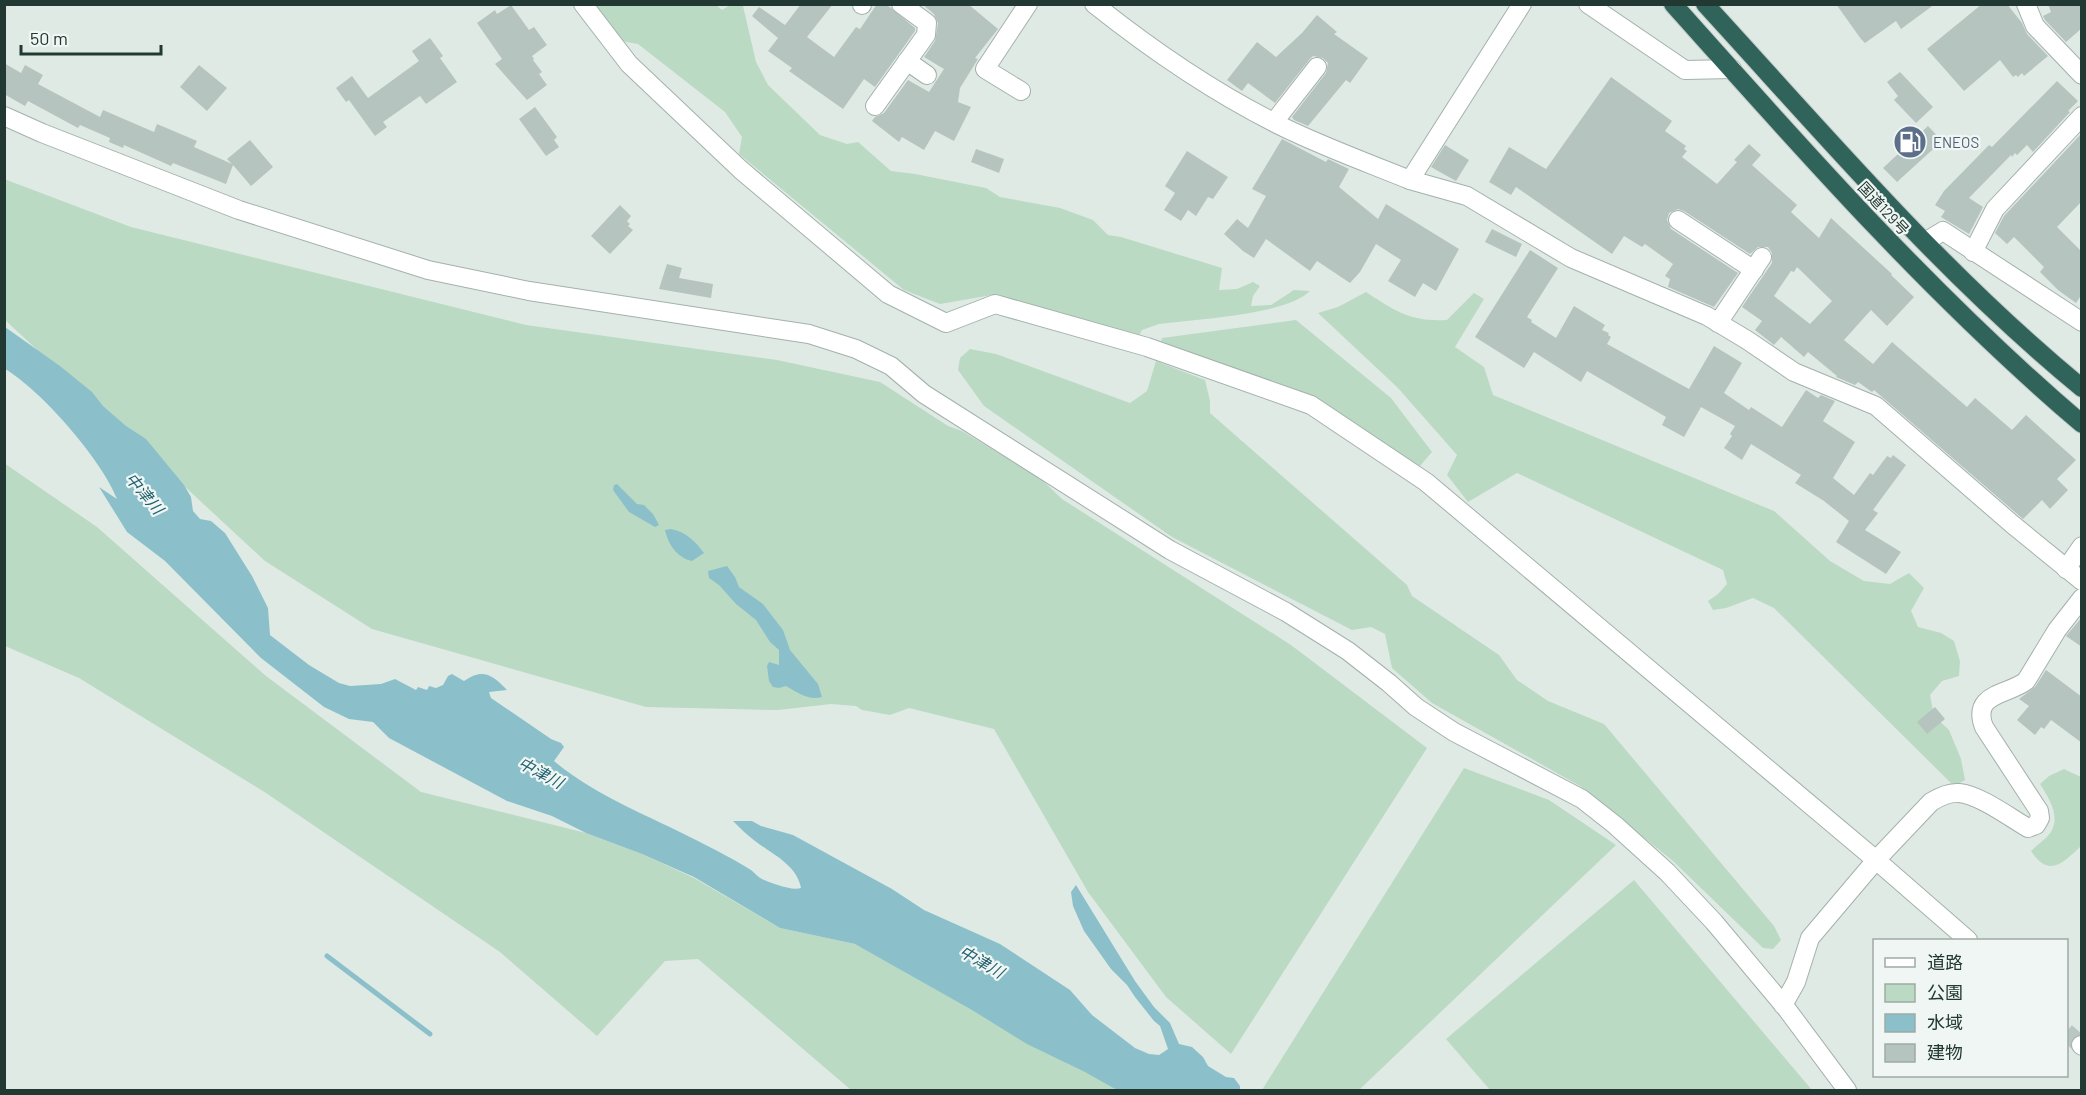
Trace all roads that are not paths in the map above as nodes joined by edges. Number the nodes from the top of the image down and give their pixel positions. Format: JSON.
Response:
{"nodes":[{"id":1,"x":583,"y":4,"type":"edge"},
{"id":2,"x":901,"y":4,"type":"edge"},
{"id":3,"x":1028,"y":4,"type":"edge"},
{"id":4,"x":1094,"y":4,"type":"edge"},
{"id":5,"x":1522,"y":4,"type":"edge"},
{"id":6,"x":1588,"y":4,"type":"edge"},
{"id":7,"x":1673,"y":4,"type":"edge"},
{"id":8,"x":1705,"y":4,"type":"edge"},
{"id":9,"x":2026,"y":4,"type":"edge"},
{"id":10,"x":907,"y":61,"type":"junction"},
{"id":11,"x":1317,"y":67,"type":"dead end"},
{"id":12,"x":1732,"y":69,"type":"junction"},
{"id":13,"x":927,"y":75,"type":"dead end"},
{"id":14,"x":2082,"y":75,"type":"edge"},
{"id":15,"x":1021,"y":91,"type":"dead end"},
{"id":16,"x":875,"y":106,"type":"dead end"},
{"id":17,"x":4,"y":116,"type":"edge"},
{"id":18,"x":2082,"y":116,"type":"edge"},
{"id":19,"x":1275,"y":122,"type":"junction"},
{"id":20,"x":1410,"y":180,"type":"junction"},
{"id":21,"x":1687,"y":223,"type":"dead end"},
{"id":22,"x":1924,"y":242,"type":"junction"},
{"id":23,"x":1973,"y":252,"type":"junction"},
{"id":24,"x":2082,"y":322,"type":"edge"},
{"id":25,"x":1718,"y":323,"type":"junction"},
{"id":26,"x":2082,"y":388,"type":"edge"},
{"id":27,"x":2082,"y":424,"type":"edge"},
{"id":28,"x":2082,"y":546,"type":"edge"},
{"id":29,"x":2066,"y":568,"type":"junction"},
{"id":30,"x":2082,"y":581,"type":"edge"},
{"id":31,"x":2082,"y":598,"type":"edge"},
{"id":32,"x":1876,"y":860,"type":"junction"},
{"id":33,"x":1967,"y":939,"type":"edge"},
{"id":34,"x":1783,"y":1005,"type":"junction"},
{"id":35,"x":1848,"y":1090,"type":"edge"}],
"edges":[{"from":1,"to":32,"type":"street"},
{"from":2,"to":10,"type":"street"},
{"from":3,"to":15,"type":"street"},
{"from":4,"to":19,"type":"street"},
{"from":5,"to":20,"type":"street"},
{"from":6,"to":12,"type":"street"},
{"from":7,"to":12,"type":"highway","name":"国道129号"},
{"from":8,"to":22,"type":"highway","name":"国道129号"},
{"from":9,"to":14,"type":"street"},
{"from":10,"to":13,"type":"street"},
{"from":10,"to":16,"type":"street"},
{"from":11,"to":19,"type":"street"},
{"from":12,"to":27,"type":"highway","name":"国道129号"},
{"from":17,"to":34,"type":"street"},
{"from":18,"to":23,"type":"street"},
{"from":19,"to":20,"type":"street"},
{"from":20,"to":25,"type":"street"},
{"from":21,"to":25,"type":"street"},
{"from":22,"to":23,"type":"street"},
{"from":22,"to":26,"type":"highway","name":"国道129号"},
{"from":23,"to":24,"type":"street"},
{"from":25,"to":29,"type":"street"},
{"from":28,"to":29,"type":"street"},
{"from":29,"to":30,"type":"street"},
{"from":31,"to":32,"type":"street"},
{"from":32,"to":33,"type":"street"},
{"from":32,"to":34,"type":"street"},
{"from":34,"to":35,"type":"street"}]}
